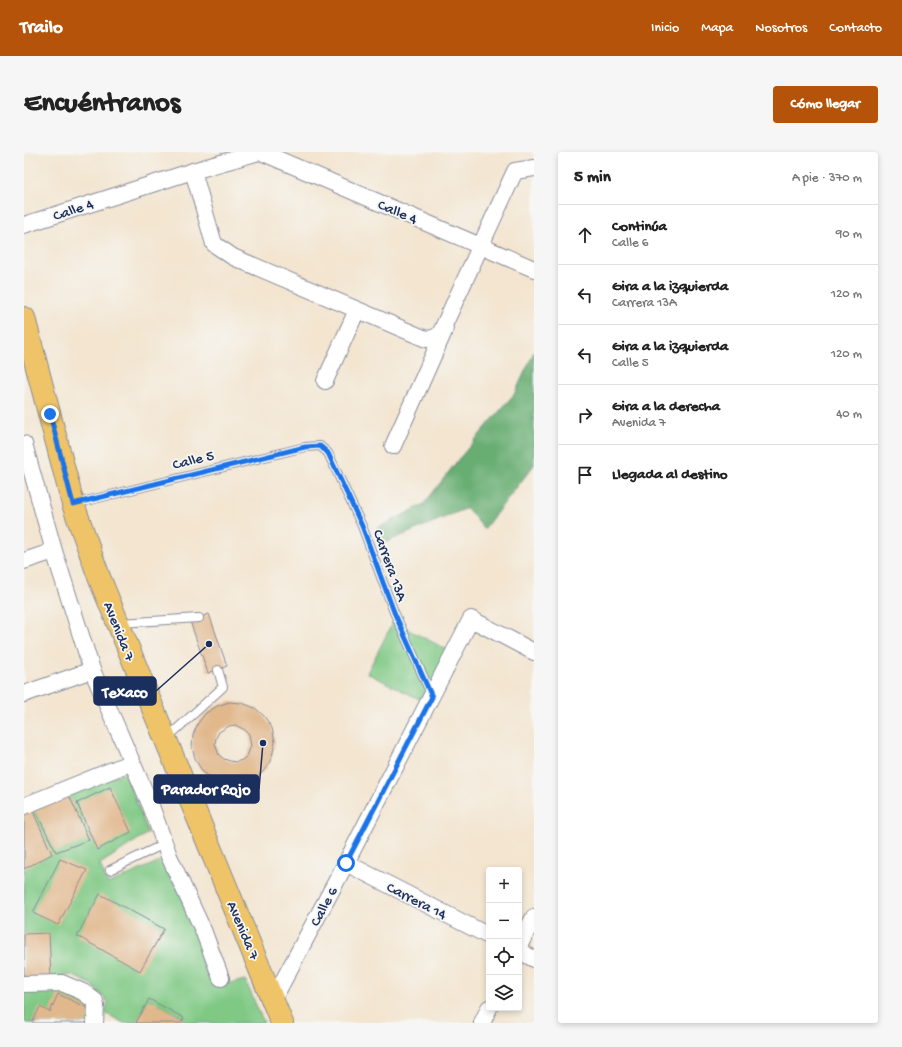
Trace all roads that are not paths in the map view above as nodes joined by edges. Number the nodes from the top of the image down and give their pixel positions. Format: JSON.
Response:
{"nodes":[{"id":1,"x":260,"y":152,"type":"edge"},
{"id":2,"x":534,"y":168,"type":"edge"},
{"id":3,"x":193,"y":171,"type":"junction"},
{"id":4,"x":24,"y":225,"type":"edge"},
{"id":5,"x":481,"y":247,"type":"junction"},
{"id":6,"x":534,"y":269,"type":"edge"},
{"id":7,"x":357,"y":310,"type":"junction"},
{"id":8,"x":24,"y":318,"type":"edge"},
{"id":9,"x":325,"y":381,"type":"dead end"},
{"id":10,"x":24,"y":444,"type":"edge"},
{"id":11,"x":320,"y":446,"type":"joint"},
{"id":12,"x":393,"y":446,"type":"dead end"},
{"id":13,"x":73,"y":504,"type":"junction"},
{"id":14,"x":54,"y":551,"type":"junction"},
{"id":15,"x":24,"y":561,"type":"edge"},
{"id":16,"x":200,"y":618,"type":"dead end"},
{"id":17,"x":117,"y":624,"type":"junction"},
{"id":18,"x":534,"y":652,"type":"edge"},
{"id":19,"x":92,"y":670,"type":"junction"},
{"id":20,"x":218,"y":670,"type":"dead end"},
{"id":21,"x":24,"y":694,"type":"edge"},
{"id":22,"x":432,"y":697,"type":"junction"},
{"id":23,"x":165,"y":740,"type":"junction"},
{"id":24,"x":132,"y":762,"type":"junction"},
{"id":25,"x":24,"y":806,"type":"edge"},
{"id":26,"x":164,"y":844,"type":"junction"},
{"id":27,"x":346,"y":863,"type":"junction"},
{"id":28,"x":110,"y":870,"type":"dead end"},
{"id":29,"x":534,"y":917,"type":"edge"},
{"id":30,"x":486,"y":934,"type":"edge"},
{"id":31,"x":522,"y":940,"type":"edge"},
{"id":32,"x":522,"y":953,"type":"edge"},
{"id":33,"x":534,"y":959,"type":"edge"},
{"id":34,"x":221,"y":978,"type":"dead end"},
{"id":35,"x":24,"y":984,"type":"edge"},
{"id":36,"x":273,"y":1000,"type":"junction"},
{"id":37,"x":488,"y":1011,"type":"edge"},
{"id":38,"x":95,"y":1023,"type":"edge"},
{"id":39,"x":282,"y":1023,"type":"edge"},
{"id":40,"x":482,"y":1023,"type":"edge"}],
"edges":[{"from":1,"to":3,"type":"street","name":"Calle 4"},
{"from":1,"to":5,"type":"street","name":"Calle 4"},
{"from":2,"to":5,"type":"street"},
{"from":3,"to":4,"type":"street","name":"Calle 4"},
{"from":3,"to":7,"type":"street"},
{"from":5,"to":6,"type":"street","name":"Calle 4"},
{"from":5,"to":7,"type":"street"},
{"from":5,"to":12,"type":"street"},
{"from":7,"to":9,"type":"street"},
{"from":8,"to":13,"type":"main road","name":"Avenida 7"},
{"from":10,"to":14,"type":"street"},
{"from":11,"to":13,"type":"lane","name":"Calle 5"},
{"from":11,"to":22,"type":"lane","name":"Carrera 13A"},
{"from":13,"to":17,"type":"main road","name":"Avenida 7"},
{"from":14,"to":15,"type":"street"},
{"from":14,"to":19,"type":"street"},
{"from":16,"to":17,"type":"lane"},
{"from":17,"to":23,"type":"main road","name":"Avenida 7"},
{"from":18,"to":22,"type":"street","name":"Calle 6"},
{"from":19,"to":21,"type":"street"},
{"from":19,"to":24,"type":"street"},
{"from":20,"to":23,"type":"lane"},
{"from":22,"to":27,"type":"street","name":"Calle 6"},
{"from":23,"to":36,"type":"main road","name":"Avenida 7"},
{"from":24,"to":25,"type":"street"},
{"from":24,"to":26,"type":"street"},
{"from":26,"to":28,"type":"lane"},
{"from":26,"to":34,"type":"street"},
{"from":27,"to":30,"type":"street","name":"Carrera 14"},
{"from":27,"to":36,"type":"street","name":"Calle 6"},
{"from":29,"to":31,"type":"street"},
{"from":32,"to":33,"type":"street"},
{"from":35,"to":38,"type":"street"},
{"from":36,"to":39,"type":"main road","name":"Avenida 7"},
{"from":37,"to":40,"type":"street"}]}
